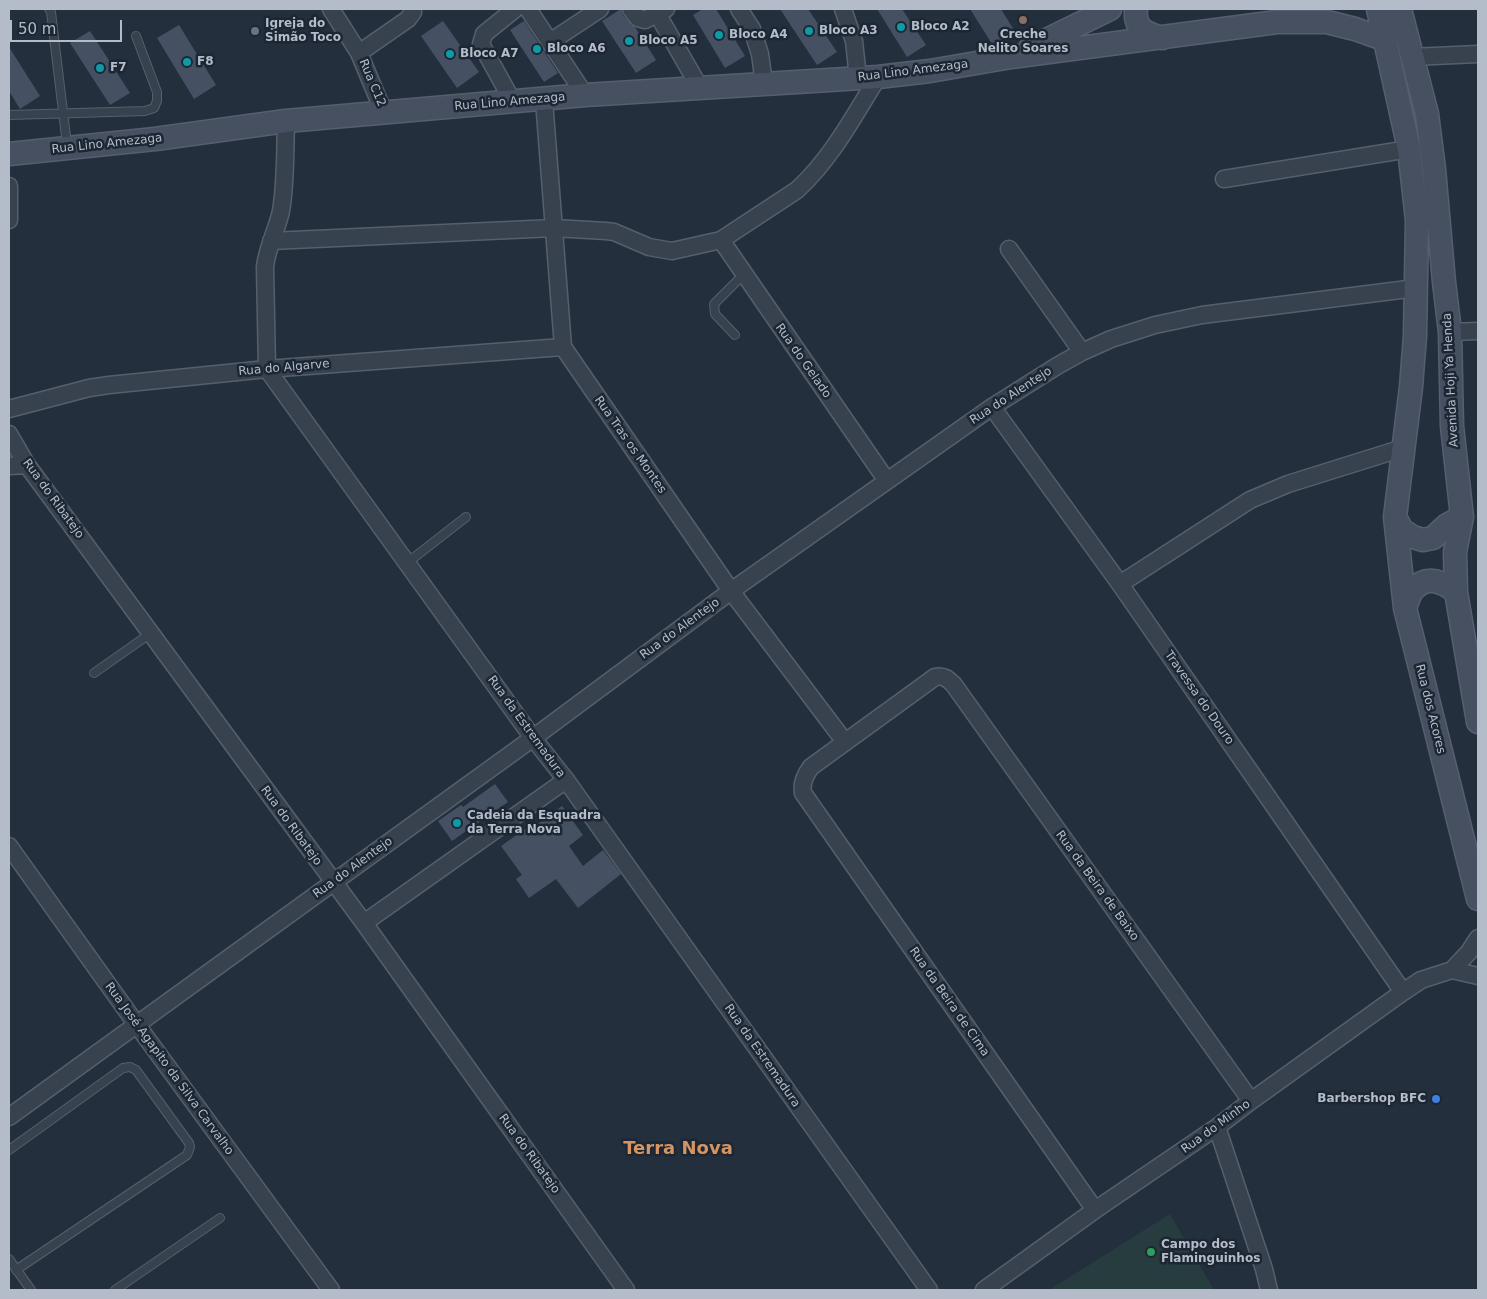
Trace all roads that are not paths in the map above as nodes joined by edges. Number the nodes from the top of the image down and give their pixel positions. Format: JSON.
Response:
{"nodes":[{"id":1,"x":49,"y":9,"type":"edge"},
{"id":2,"x":331,"y":9,"type":"edge"},
{"id":3,"x":515,"y":9,"type":"edge"},
{"id":4,"x":528,"y":9,"type":"edge"},
{"id":5,"x":600,"y":9,"type":"edge"},
{"id":6,"x":631,"y":9,"type":"edge"},
{"id":7,"x":739,"y":9,"type":"edge"},
{"id":8,"x":842,"y":9,"type":"edge"},
{"id":9,"x":1110,"y":9,"type":"edge"},
{"id":10,"x":1136,"y":9,"type":"edge"},
{"id":11,"x":1378,"y":9,"type":"edge"},
{"id":12,"x":1400,"y":9,"type":"edge"},
{"id":13,"x":412,"y":11,"type":"edge"},
{"id":14,"x":656,"y":15,"type":"edge"},
{"id":15,"x":136,"y":36,"type":"dead end"},
{"id":16,"x":1162,"y":38,"type":"junction"},
{"id":17,"x":1386,"y":40,"type":"junction"},
{"id":18,"x":550,"y":42,"type":"junction"},
{"id":19,"x":359,"y":53,"type":"junction"},
{"id":20,"x":1478,"y":54,"type":"edge"},
{"id":21,"x":1011,"y":57,"type":"junction"},
{"id":22,"x":1412,"y":57,"type":"junction"},
{"id":23,"x":868,"y":77,"type":"junction"},
{"id":24,"x":764,"y":84,"type":"junction"},
{"id":25,"x":700,"y":88,"type":"junction"},
{"id":26,"x":586,"y":95,"type":"junction"},
{"id":27,"x":544,"y":100,"type":"junction"},
{"id":28,"x":513,"y":102,"type":"junction"},
{"id":29,"x":384,"y":113,"type":"junction"},
{"id":30,"x":63,"y":115,"type":"junction"},
{"id":31,"x":9,"y":116,"type":"edge"},
{"id":32,"x":286,"y":121,"type":"junction"},
{"id":33,"x":67,"y":148,"type":"junction"},
{"id":34,"x":1409,"y":148,"type":"junction"},
{"id":35,"x":9,"y":154,"type":"edge"},
{"id":36,"x":1224,"y":179,"type":"dead end"},
{"id":37,"x":9,"y":186,"type":"edge"},
{"id":38,"x":9,"y":220,"type":"edge"},
{"id":39,"x":554,"y":228,"type":"junction"},
{"id":40,"x":721,"y":240,"type":"junction"},
{"id":41,"x":271,"y":241,"type":"junction"},
{"id":42,"x":1009,"y":249,"type":"dead end"},
{"id":43,"x":743,"y":275,"type":"junction"},
{"id":44,"x":1416,"y":288,"type":"junction"},
{"id":45,"x":1478,"y":331,"type":"edge"},
{"id":46,"x":1450,"y":332,"type":"junction"},
{"id":47,"x":735,"y":335,"type":"dead end"},
{"id":48,"x":563,"y":346,"type":"junction"},
{"id":49,"x":1082,"y":352,"type":"junction"},
{"id":50,"x":267,"y":369,"type":"junction"},
{"id":51,"x":992,"y":407,"type":"junction"},
{"id":52,"x":9,"y":409,"type":"edge"},
{"id":53,"x":9,"y":434,"type":"edge"},
{"id":54,"x":1404,"y":448,"type":"junction"},
{"id":55,"x":27,"y":465,"type":"junction"},
{"id":56,"x":9,"y":466,"type":"edge"},
{"id":57,"x":887,"y":481,"type":"junction"},
{"id":58,"x":466,"y":517,"type":"dead end"},
{"id":59,"x":1395,"y":517,"type":"junction"},
{"id":60,"x":1462,"y":517,"type":"junction"},
{"id":61,"x":407,"y":563,"type":"junction"},
{"id":62,"x":1120,"y":584,"type":"junction"},
{"id":63,"x":731,"y":591,"type":"junction"},
{"id":64,"x":1456,"y":592,"type":"junction"},
{"id":65,"x":1404,"y":608,"type":"junction"},
{"id":66,"x":150,"y":633,"type":"junction"},
{"id":67,"x":94,"y":673,"type":"dead end"},
{"id":68,"x":1478,"y":719,"type":"edge"},
{"id":69,"x":534,"y":738,"type":"junction"},
{"id":70,"x":845,"y":742,"type":"junction"},
{"id":71,"x":566,"y":780,"type":"junction"},
{"id":72,"x":9,"y":846,"type":"edge"},
{"id":73,"x":333,"y":883,"type":"junction"},
{"id":74,"x":1478,"y":899,"type":"edge"},
{"id":75,"x":364,"y":924,"type":"junction"},
{"id":76,"x":1478,"y":938,"type":"edge"},
{"id":77,"x":1452,"y":970,"type":"junction"},
{"id":78,"x":1478,"y":976,"type":"edge"},
{"id":79,"x":1403,"y":992,"type":"junction"},
{"id":80,"x":137,"y":1025,"type":"junction"},
{"id":81,"x":1251,"y":1101,"type":"junction"},
{"id":82,"x":9,"y":1117,"type":"edge"},
{"id":83,"x":1217,"y":1127,"type":"junction"},
{"id":84,"x":9,"y":1150,"type":"edge"},
{"id":85,"x":1095,"y":1210,"type":"junction"},
{"id":86,"x":220,"y":1218,"type":"dead end"},
{"id":87,"x":9,"y":1259,"type":"edge"},
{"id":88,"x":16,"y":1270,"type":"junction"},
{"id":89,"x":31,"y":1290,"type":"edge"},
{"id":90,"x":115,"y":1290,"type":"edge"},
{"id":91,"x":331,"y":1290,"type":"edge"},
{"id":92,"x":626,"y":1290,"type":"edge"},
{"id":93,"x":929,"y":1290,"type":"edge"},
{"id":94,"x":984,"y":1290,"type":"edge"},
{"id":95,"x":1269,"y":1290,"type":"edge"}],
"edges":[{"from":1,"to":30,"type":"lane"},
{"from":2,"to":19,"type":"street","name":"Rua C12"},
{"from":3,"to":28,"type":"street"},
{"from":4,"to":18,"type":"street"},
{"from":5,"to":18,"type":"street"},
{"from":6,"to":14,"type":"street"},
{"from":7,"to":24,"type":"street"},
{"from":8,"to":23,"type":"street"},
{"from":9,"to":21,"type":"main road","name":"Rua Lino Amezaga"},
{"from":10,"to":16,"type":"main road"},
{"from":11,"to":17,"type":"main road"},
{"from":12,"to":22,"type":"main road","name":"Avenida Hoji Ya Henda"},
{"from":13,"to":19,"type":"street"},
{"from":14,"to":25,"type":"street"},
{"from":15,"to":30,"type":"lane"},
{"from":16,"to":17,"type":"main road","name":"Rua Lino Amezaga"},
{"from":16,"to":21,"type":"main road","name":"Rua Lino Amezaga"},
{"from":17,"to":34,"type":"main road"},
{"from":18,"to":26,"type":"street"},
{"from":19,"to":29,"type":"street","name":"Rua C12"},
{"from":20,"to":22,"type":"street"},
{"from":21,"to":23,"type":"main road","name":"Rua Lino Amezaga"},
{"from":22,"to":46,"type":"main road","name":"Avenida Hoji Ya Henda"},
{"from":23,"to":24,"type":"main road","name":"Rua Lino Amezaga"},
{"from":23,"to":40,"type":"street"},
{"from":24,"to":25,"type":"main road","name":"Rua Lino Amezaga"},
{"from":25,"to":26,"type":"main road","name":"Rua Lino Amezaga"},
{"from":26,"to":27,"type":"main road","name":"Rua Lino Amezaga"},
{"from":27,"to":28,"type":"main road","name":"Rua Lino Amezaga"},
{"from":27,"to":39,"type":"street"},
{"from":28,"to":29,"type":"main road","name":"Rua Lino Amezaga"},
{"from":29,"to":32,"type":"main road","name":"Rua Lino Amezaga"},
{"from":30,"to":31,"type":"lane"},
{"from":30,"to":33,"type":"lane"},
{"from":32,"to":33,"type":"main road","name":"Rua Lino Amezaga"},
{"from":32,"to":41,"type":"street"},
{"from":33,"to":35,"type":"main road","name":"Rua Lino Amezaga"},
{"from":34,"to":36,"type":"street"},
{"from":34,"to":44,"type":"main road"},
{"from":37,"to":38,"type":"street"},
{"from":39,"to":40,"type":"street"},
{"from":39,"to":41,"type":"street"},
{"from":39,"to":48,"type":"street"},
{"from":40,"to":43,"type":"street","name":"Rua do Gelado"},
{"from":41,"to":50,"type":"street"},
{"from":42,"to":49,"type":"street"},
{"from":43,"to":47,"type":"lane"},
{"from":43,"to":57,"type":"street","name":"Rua do Gelado"},
{"from":44,"to":49,"type":"street","name":"Rua do Alentejo"},
{"from":44,"to":54,"type":"main road"},
{"from":45,"to":46,"type":"street"},
{"from":46,"to":60,"type":"main road","name":"Avenida Hoji Ya Henda"},
{"from":48,"to":50,"type":"street","name":"Rua do Algarve"},
{"from":48,"to":63,"type":"street","name":"Rua Tras os Montes"},
{"from":49,"to":51,"type":"street","name":"Rua do Alentejo"},
{"from":50,"to":52,"type":"street","name":"Rua do Algarve"},
{"from":50,"to":61,"type":"street","name":"Rua da Estremadura"},
{"from":51,"to":57,"type":"street","name":"Rua do Alentejo"},
{"from":51,"to":62,"type":"street","name":"Travessa do Douro"},
{"from":53,"to":55,"type":"street","name":"Rua do Ribatejo"},
{"from":54,"to":59,"type":"main road"},
{"from":54,"to":62,"type":"street"},
{"from":55,"to":56,"type":"street"},
{"from":55,"to":66,"type":"street","name":"Rua do Ribatejo"},
{"from":57,"to":63,"type":"street","name":"Rua do Alentejo"},
{"from":58,"to":61,"type":"lane"},
{"from":59,"to":60,"type":"main road"},
{"from":59,"to":65,"type":"main road","name":"Rua dos Acores"},
{"from":60,"to":64,"type":"main road","name":"Avenida Hoji Ya Henda"},
{"from":61,"to":69,"type":"street","name":"Rua da Estremadura"},
{"from":62,"to":79,"type":"street","name":"Travessa do Douro"},
{"from":63,"to":69,"type":"street","name":"Rua do Alentejo"},
{"from":63,"to":70,"type":"street","name":"Rua Tras os Montes"},
{"from":64,"to":65,"type":"main road"},
{"from":64,"to":68,"type":"main road","name":"Avenida Hoji Ya Henda"},
{"from":65,"to":74,"type":"main road","name":"Rua dos Acores"},
{"from":66,"to":67,"type":"lane"},
{"from":66,"to":73,"type":"street","name":"Rua do Ribatejo"},
{"from":69,"to":71,"type":"street","name":"Rua da Estremadura"},
{"from":69,"to":73,"type":"street","name":"Rua do Alentejo"},
{"from":70,"to":81,"type":"street","name":"Rua da Beira de Baixo"},
{"from":70,"to":85,"type":"street","name":"Rua da Beira de Cima"},
{"from":71,"to":75,"type":"street"},
{"from":71,"to":93,"type":"street","name":"Rua da Estremadura"},
{"from":72,"to":80,"type":"street","name":"Rua José Agapito da Silva Carvalho"},
{"from":73,"to":75,"type":"street","name":"Rua do Ribatejo"},
{"from":73,"to":80,"type":"street","name":"Rua do Alentejo"},
{"from":75,"to":92,"type":"street","name":"Rua do Ribatejo"},
{"from":76,"to":77,"type":"street","name":"Rua do Minho"},
{"from":77,"to":78,"type":"street"},
{"from":77,"to":79,"type":"street","name":"Rua do Minho"},
{"from":79,"to":81,"type":"street","name":"Rua do Minho"},
{"from":80,"to":82,"type":"street","name":"Rua do Alentejo"},
{"from":80,"to":91,"type":"street","name":"Rua José Agapito da Silva Carvalho"},
{"from":81,"to":83,"type":"street","name":"Rua do Minho"},
{"from":83,"to":85,"type":"street","name":"Rua do Minho"},
{"from":83,"to":95,"type":"street"},
{"from":84,"to":88,"type":"lane"},
{"from":85,"to":94,"type":"street","name":"Rua do Minho"},
{"from":86,"to":90,"type":"lane"},
{"from":87,"to":88,"type":"lane"},
{"from":88,"to":89,"type":"lane"}]}
